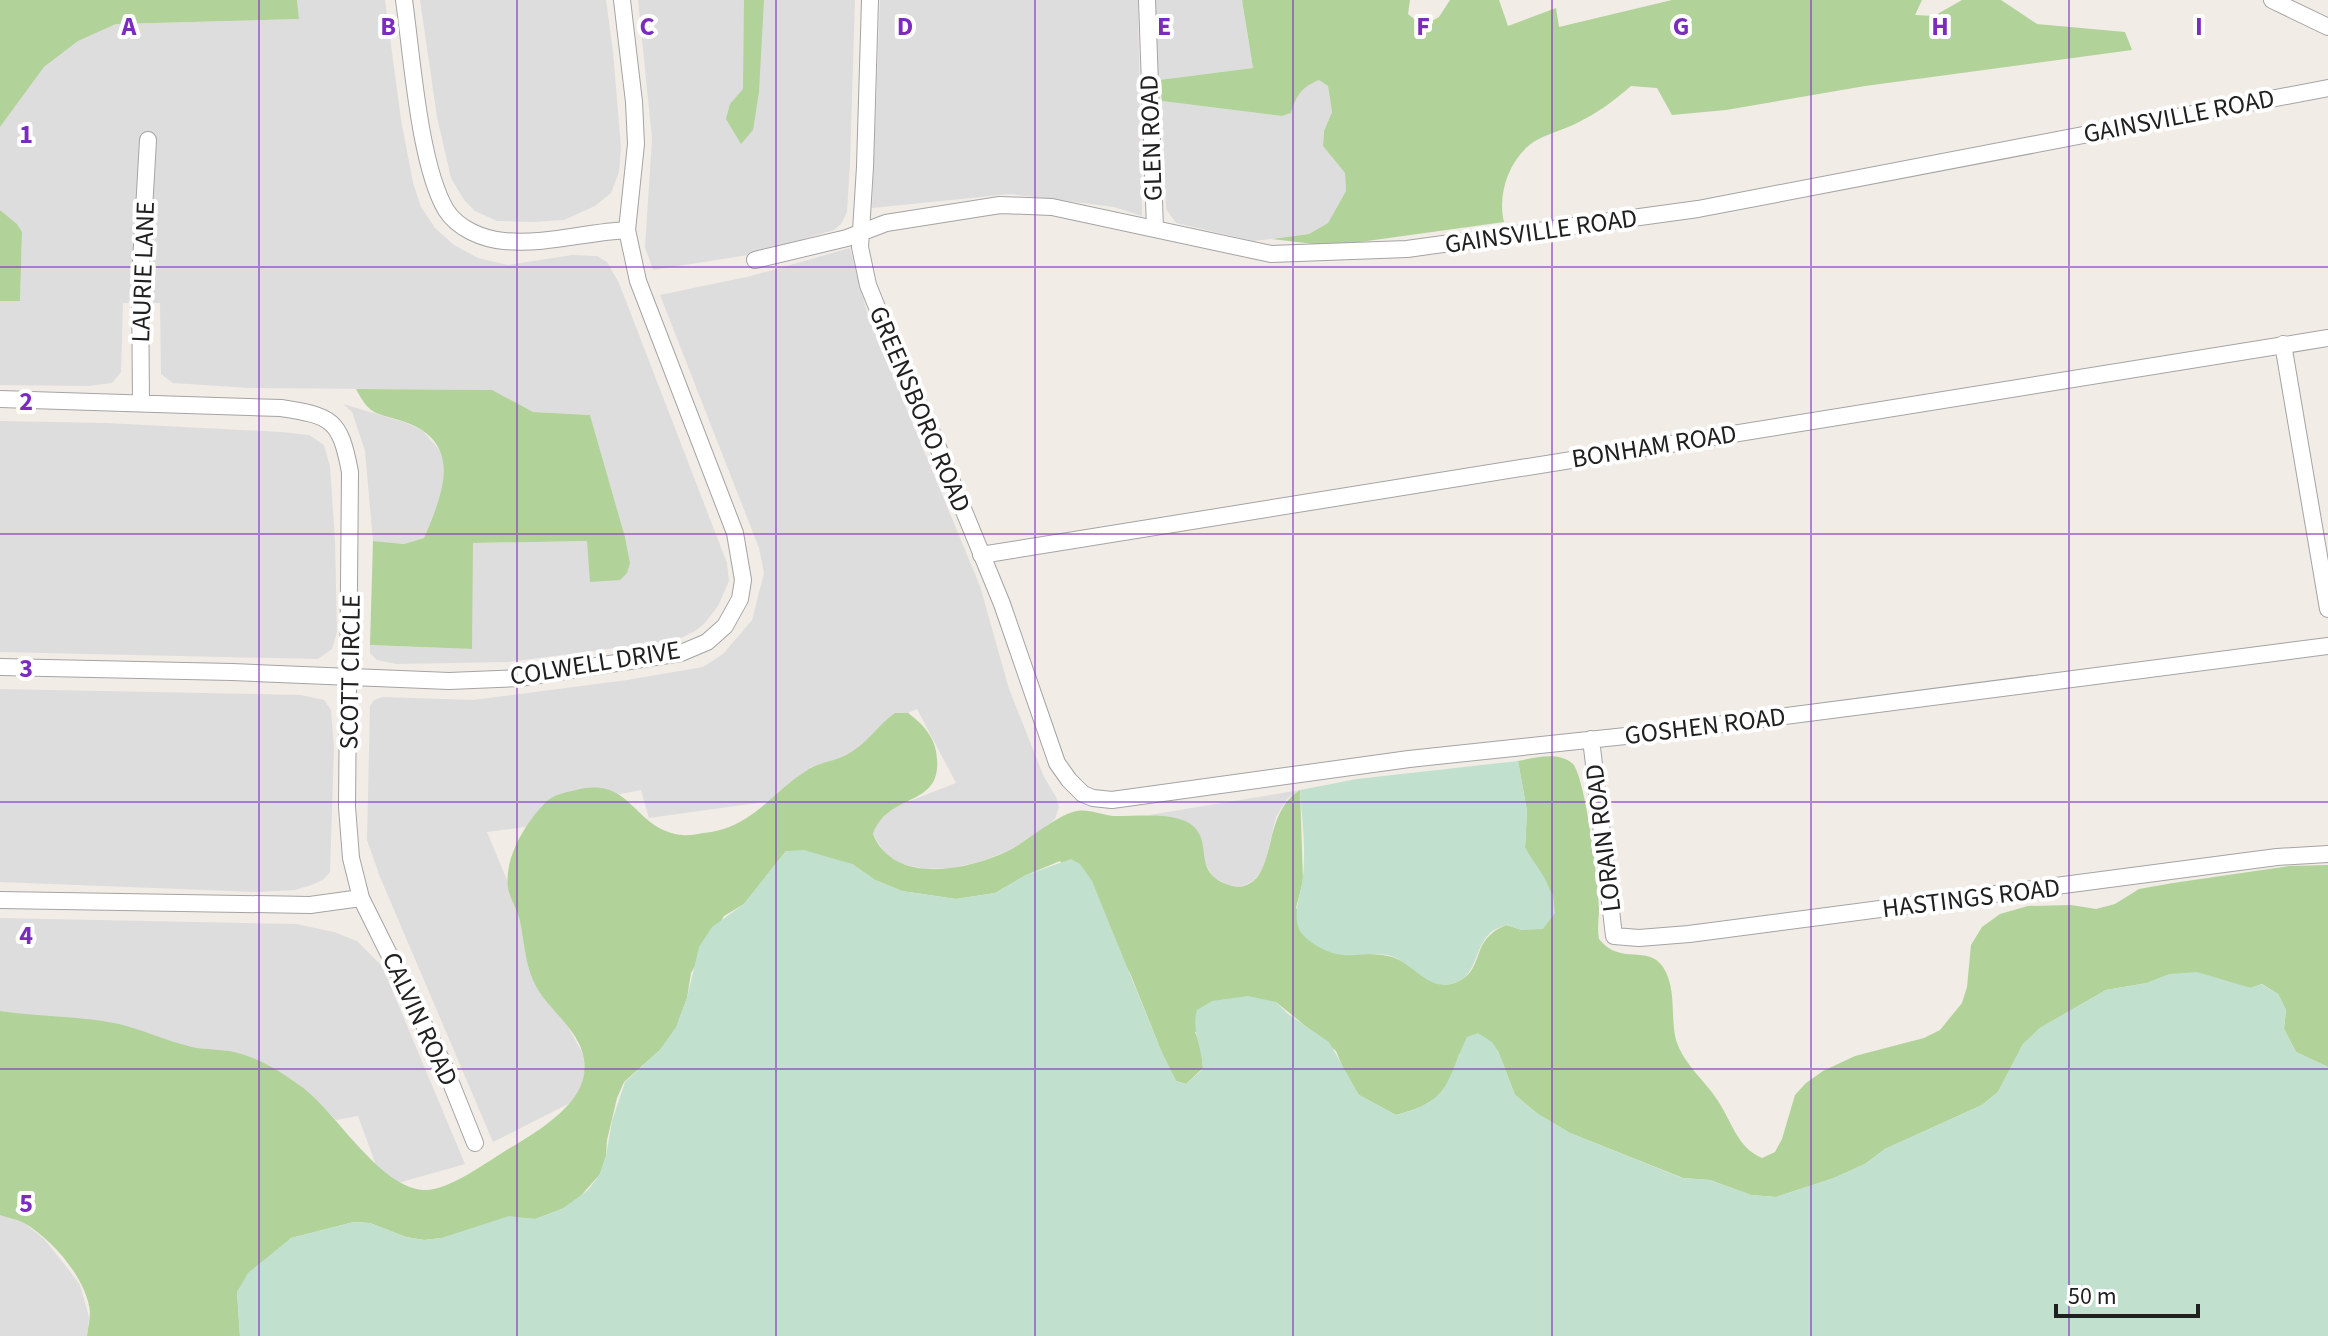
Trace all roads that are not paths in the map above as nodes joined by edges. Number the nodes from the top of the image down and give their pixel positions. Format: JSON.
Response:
{"nodes":[{"id":1,"x":404,"y":0,"type":"edge"},
{"id":2,"x":622,"y":0,"type":"edge"},
{"id":3,"x":870,"y":0,"type":"edge"},
{"id":4,"x":1147,"y":0,"type":"edge"},
{"id":5,"x":2272,"y":0,"type":"edge"},
{"id":6,"x":2328,"y":27,"type":"edge"},
{"id":7,"x":2328,"y":88,"type":"edge"},
{"id":8,"x":148,"y":140,"type":"dead end"},
{"id":9,"x":1155,"y":229,"type":"junction"},
{"id":10,"x":627,"y":230,"type":"junction"},
{"id":11,"x":860,"y":233,"type":"junction"},
{"id":12,"x":755,"y":260,"type":"dead end"},
{"id":13,"x":2328,"y":338,"type":"edge"},
{"id":14,"x":2283,"y":344,"type":"junction"},
{"id":15,"x":0,"y":399,"type":"edge"},
{"id":16,"x":141,"y":403,"type":"junction"},
{"id":17,"x":2323,"y":548,"type":"edge"},
{"id":18,"x":981,"y":555,"type":"junction"},
{"id":19,"x":2328,"y":609,"type":"edge"},
{"id":20,"x":2328,"y":646,"type":"edge"},
{"id":21,"x":0,"y":667,"type":"edge"},
{"id":22,"x":350,"y":679,"type":"junction"},
{"id":23,"x":1591,"y":739,"type":"junction"},
{"id":24,"x":1083,"y":794,"type":"joint"},
{"id":25,"x":2328,"y":854,"type":"edge"},
{"id":26,"x":361,"y":898,"type":"junction"},
{"id":27,"x":0,"y":900,"type":"edge"},
{"id":28,"x":1614,"y":936,"type":"joint"},
{"id":29,"x":475,"y":1143,"type":"dead end"}],
"edges":[{"from":1,"to":10,"type":"street"},
{"from":2,"to":10,"type":"street","name":"COLWELL DRIVE"},
{"from":3,"to":11,"type":"street","name":"GREENSBORO ROAD"},
{"from":4,"to":9,"type":"street","name":"GLEN ROAD"},
{"from":5,"to":6,"type":"street"},
{"from":7,"to":9,"type":"street","name":"GAINSVILLE ROAD"},
{"from":8,"to":16,"type":"street","name":"LAURIE LANE"},
{"from":9,"to":11,"type":"street","name":"GAINSVILLE ROAD"},
{"from":10,"to":22,"type":"street","name":"COLWELL DRIVE"},
{"from":11,"to":12,"type":"street","name":"GAINSVILLE ROAD"},
{"from":11,"to":18,"type":"street","name":"GREENSBORO ROAD"},
{"from":13,"to":14,"type":"street","name":"BONHAM ROAD"},
{"from":14,"to":17,"type":"street"},
{"from":14,"to":18,"type":"street","name":"BONHAM ROAD"},
{"from":15,"to":16,"type":"street","name":"SCOTT CIRCLE"},
{"from":16,"to":22,"type":"street","name":"SCOTT CIRCLE"},
{"from":17,"to":19,"type":"street"},
{"from":18,"to":24,"type":"street","name":"GREENSBORO ROAD"},
{"from":20,"to":23,"type":"street","name":"GOSHEN ROAD"},
{"from":21,"to":22,"type":"street","name":"COLWELL DRIVE"},
{"from":22,"to":26,"type":"street","name":"SCOTT CIRCLE"},
{"from":23,"to":24,"type":"street","name":"GOSHEN ROAD"},
{"from":23,"to":28,"type":"street","name":"LORAIN ROAD"},
{"from":25,"to":28,"type":"street","name":"HASTINGS ROAD"},
{"from":26,"to":27,"type":"street"},
{"from":26,"to":29,"type":"street","name":"CALVIN ROAD"}]}
